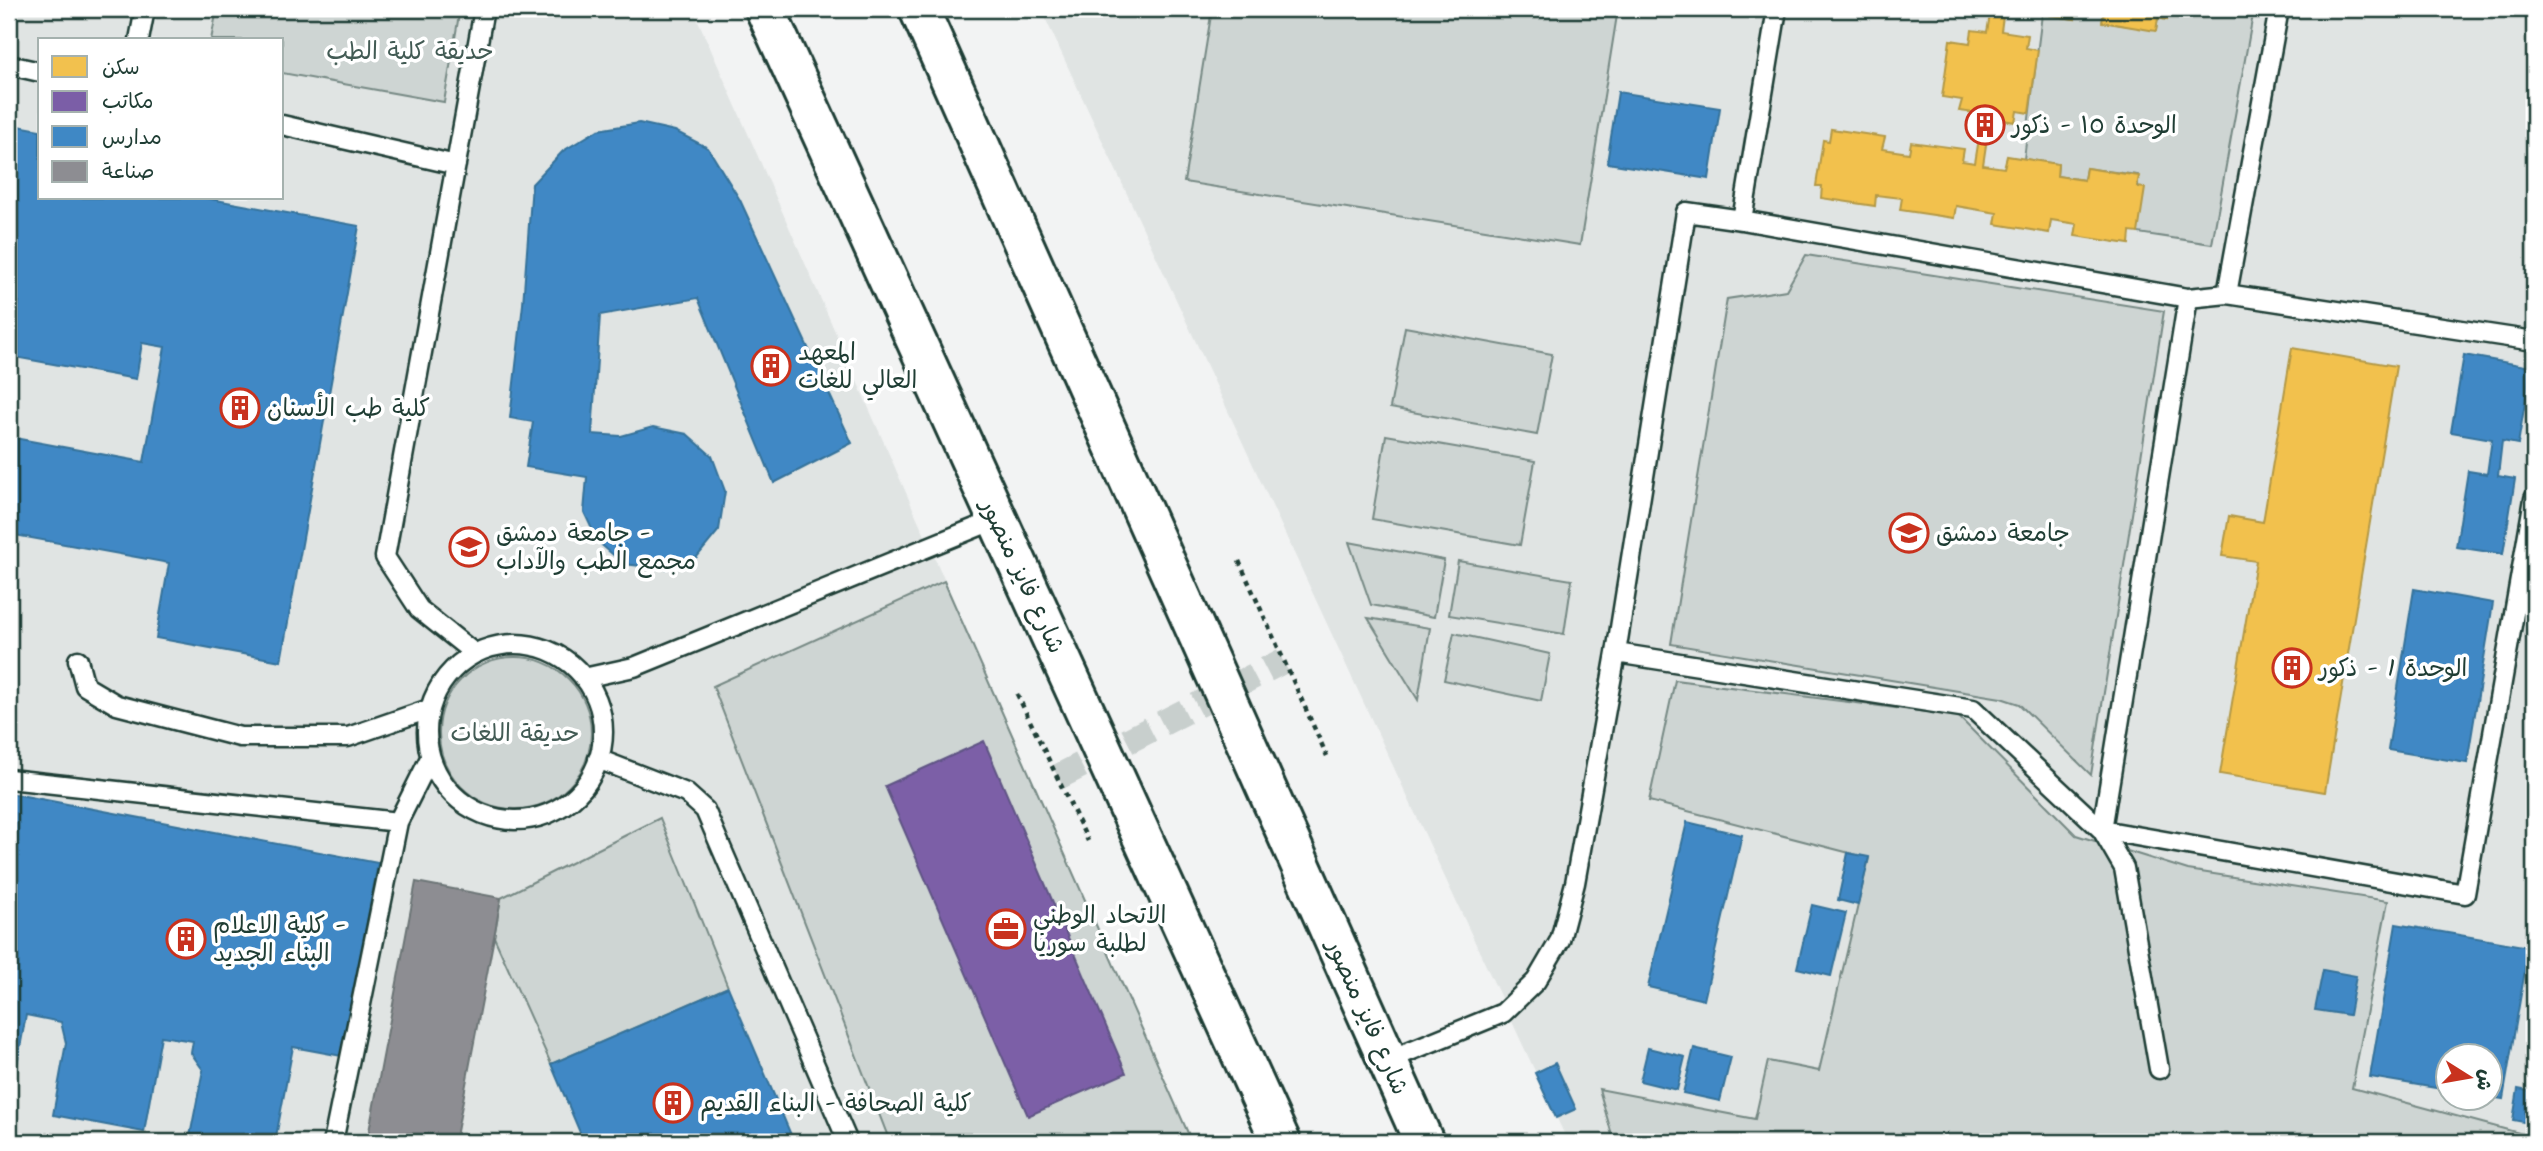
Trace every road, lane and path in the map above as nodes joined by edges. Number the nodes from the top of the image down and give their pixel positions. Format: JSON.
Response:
{"nodes":[{"id":1,"x":145,"y":9,"type":"edge"},
{"id":2,"x":484,"y":9,"type":"edge"},
{"id":3,"x":765,"y":9,"type":"edge"},
{"id":4,"x":919,"y":9,"type":"edge"},
{"id":5,"x":1777,"y":9,"type":"edge"},
{"id":6,"x":2279,"y":9,"type":"edge"},
{"id":7,"x":139,"y":38,"type":"edge"},
{"id":8,"x":9,"y":65,"type":"edge"},
{"id":9,"x":38,"y":72,"type":"edge"},
{"id":10,"x":284,"y":125,"type":"edge"},
{"id":11,"x":456,"y":165,"type":"junction"},
{"id":12,"x":1742,"y":220,"type":"junction"},
{"id":13,"x":2227,"y":294,"type":"junction"},
{"id":14,"x":2188,"y":298,"type":"junction"},
{"id":15,"x":2534,"y":341,"type":"edge"},
{"id":16,"x":2534,"y":499,"type":"edge"},
{"id":17,"x":997,"y":519,"type":"junction"},
{"id":18,"x":1239,"y":561,"type":"dead end"},
{"id":19,"x":474,"y":653,"type":"junction"},
{"id":20,"x":1616,"y":653,"type":"junction"},
{"id":21,"x":78,"y":660,"type":"dead end"},
{"id":22,"x":584,"y":678,"type":"junction"},
{"id":23,"x":1017,"y":694,"type":"dead end"},
{"id":24,"x":429,"y":709,"type":"junction"},
{"id":25,"x":1327,"y":756,"type":"dead end"},
{"id":26,"x":430,"y":758,"type":"junction"},
{"id":27,"x":598,"y":759,"type":"junction"},
{"id":28,"x":9,"y":779,"type":"edge"},
{"id":29,"x":398,"y":822,"type":"junction"},
{"id":30,"x":2102,"y":830,"type":"junction"},
{"id":31,"x":1088,"y":841,"type":"dead end"},
{"id":32,"x":1388,"y":1060,"type":"junction"},
{"id":33,"x":2159,"y":1069,"type":"dead end"},
{"id":34,"x":333,"y":1142,"type":"edge"},
{"id":35,"x":848,"y":1142,"type":"edge"},
{"id":36,"x":1281,"y":1142,"type":"edge"},
{"id":37,"x":1424,"y":1142,"type":"edge"}],
"edges":[{"from":1,"to":7,"type":"lane"},
{"from":2,"to":11,"type":"lane"},
{"from":3,"to":17,"type":"highway","name":"شارع فايز منصور"},
{"from":4,"to":32,"type":"highway","name":"شارع فايز منصور"},
{"from":5,"to":12,"type":"lane"},
{"from":6,"to":13,"type":"lane"},
{"from":8,"to":9,"type":"lane"},
{"from":10,"to":11,"type":"lane"},
{"from":11,"to":19,"type":"lane"},
{"from":12,"to":14,"type":"lane"},
{"from":12,"to":20,"type":"lane"},
{"from":13,"to":14,"type":"lane"},
{"from":13,"to":15,"type":"lane"},
{"from":14,"to":30,"type":"lane"},
{"from":16,"to":30,"type":"lane"},
{"from":17,"to":22,"type":"lane"},
{"from":17,"to":36,"type":"highway","name":"شارع فايز منصور"},
{"from":18,"to":25,"type":"path"},
{"from":19,"to":22,"type":"lane"},
{"from":19,"to":24,"type":"lane"},
{"from":20,"to":30,"type":"lane"},
{"from":20,"to":32,"type":"lane"},
{"from":21,"to":24,"type":"lane"},
{"from":22,"to":27,"type":"lane"},
{"from":23,"to":31,"type":"path"},
{"from":24,"to":26,"type":"lane"},
{"from":26,"to":27,"type":"lane"},
{"from":26,"to":29,"type":"lane"},
{"from":27,"to":35,"type":"lane"},
{"from":28,"to":29,"type":"lane"},
{"from":29,"to":34,"type":"lane"},
{"from":30,"to":33,"type":"lane"},
{"from":32,"to":37,"type":"highway","name":"شارع فايز منصور"}]}
